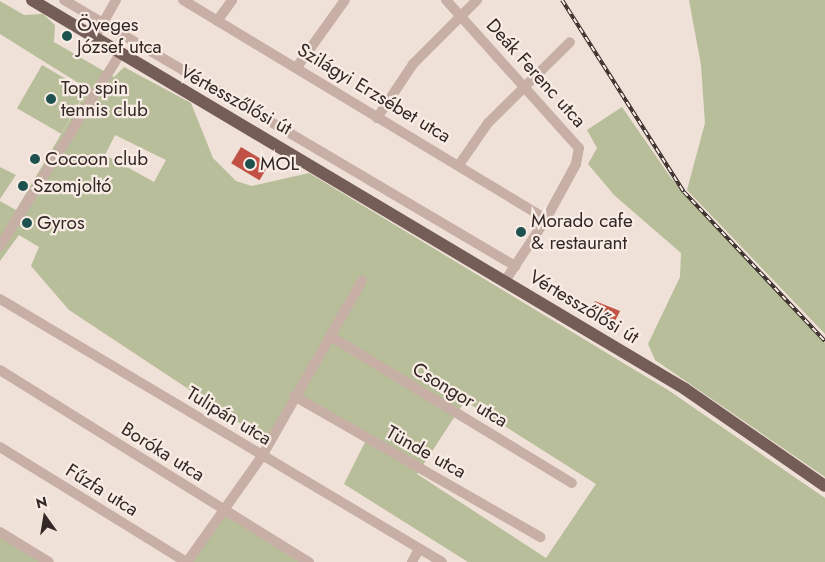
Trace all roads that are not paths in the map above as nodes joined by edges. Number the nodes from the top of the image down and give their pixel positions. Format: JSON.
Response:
{"nodes":[{"id":1,"x":32,"y":0,"type":"edge"},
{"id":2,"x":64,"y":0,"type":"edge"},
{"id":3,"x":116,"y":0,"type":"edge"},
{"id":4,"x":183,"y":0,"type":"edge"},
{"id":5,"x":232,"y":0,"type":"edge"},
{"id":6,"x":345,"y":0,"type":"edge"},
{"id":7,"x":446,"y":0,"type":"edge"},
{"id":8,"x":477,"y":0,"type":"edge"},
{"id":9,"x":459,"y":14,"type":"junction"},
{"id":10,"x":217,"y":21,"type":"junction"},
{"id":11,"x":102,"y":22,"type":"junction"},
{"id":12,"x":94,"y":37,"type":"junction"},
{"id":13,"x":570,"y":42,"type":"dead end"},
{"id":14,"x":120,"y":54,"type":"junction"},
{"id":15,"x":297,"y":67,"type":"junction"},
{"id":16,"x":525,"y":84,"type":"junction"},
{"id":17,"x":377,"y":118,"type":"junction"},
{"id":18,"x":459,"y":165,"type":"junction"},
{"id":19,"x":431,"y":216,"type":"junction"},
{"id":20,"x":546,"y":219,"type":"junction"},
{"id":21,"x":422,"y":232,"type":"junction"},
{"id":22,"x":0,"y":246,"type":"edge"},
{"id":23,"x":515,"y":266,"type":"junction"},
{"id":24,"x":504,"y":281,"type":"junction"},
{"id":25,"x":362,"y":282,"type":"dead end"},
{"id":26,"x":0,"y":299,"type":"edge"},
{"id":27,"x":330,"y":336,"type":"junction"},
{"id":28,"x":0,"y":370,"type":"edge"},
{"id":29,"x":294,"y":396,"type":"junction"},
{"id":30,"x":0,"y":448,"type":"edge"},
{"id":31,"x":262,"y":456,"type":"junction"},
{"id":32,"x":572,"y":483,"type":"dead end"},
{"id":33,"x":825,"y":486,"type":"edge"},
{"id":34,"x":227,"y":512,"type":"junction"},
{"id":35,"x":0,"y":532,"type":"edge"},
{"id":36,"x":540,"y":536,"type":"dead end"},
{"id":37,"x":419,"y":549,"type":"junction"},
{"id":38,"x":48,"y":562,"type":"edge"},
{"id":39,"x":186,"y":562,"type":"edge"},
{"id":40,"x":309,"y":562,"type":"edge"},
{"id":41,"x":412,"y":562,"type":"edge"},
{"id":42,"x":442,"y":562,"type":"edge"}],
"edges":[{"from":1,"to":12,"type":"main road","name":"Vértesszőlősi út"},
{"from":2,"to":11,"type":"street","name":"Vértesszőlősi út"},
{"from":3,"to":11,"type":"street"},
{"from":4,"to":10,"type":"street","name":"Szilágyi Erzsébet utca"},
{"from":5,"to":10,"type":"street"},
{"from":6,"to":15,"type":"street"},
{"from":7,"to":9,"type":"street","name":"Deák Ferenc utca"},
{"from":8,"to":9,"type":"street"},
{"from":9,"to":16,"type":"street","name":"Deák Ferenc utca"},
{"from":9,"to":17,"type":"street"},
{"from":10,"to":15,"type":"street","name":"Szilágyi Erzsébet utca"},
{"from":11,"to":12,"type":"street"},
{"from":11,"to":19,"type":"street","name":"Vértesszőlősi út"},
{"from":12,"to":14,"type":"main road","name":"Vértesszőlősi út"},
{"from":13,"to":16,"type":"street"},
{"from":14,"to":21,"type":"main road","name":"Vértesszőlősi út"},
{"from":14,"to":22,"type":"street"},
{"from":15,"to":17,"type":"street","name":"Szilágyi Erzsébet utca"},
{"from":16,"to":18,"type":"street"},
{"from":16,"to":20,"type":"street","name":"Deák Ferenc utca"},
{"from":17,"to":18,"type":"street","name":"Szilágyi Erzsébet utca"},
{"from":18,"to":20,"type":"street","name":"Szilágyi Erzsébet utca"},
{"from":19,"to":21,"type":"street"},
{"from":19,"to":23,"type":"street","name":"Vértesszőlősi út"},
{"from":20,"to":23,"type":"street"},
{"from":21,"to":24,"type":"main road","name":"Vértesszőlősi út"},
{"from":23,"to":24,"type":"street"},
{"from":24,"to":33,"type":"main road","name":"Vértesszőlősi út"},
{"from":25,"to":27,"type":"street"},
{"from":26,"to":31,"type":"street","name":"Tulipán utca"},
{"from":27,"to":29,"type":"street"},
{"from":27,"to":32,"type":"street","name":"Csongor utca"},
{"from":28,"to":34,"type":"street","name":"Boróka utca"},
{"from":29,"to":31,"type":"street"},
{"from":29,"to":36,"type":"street","name":"Tünde utca"},
{"from":30,"to":39,"type":"street","name":"Fűzfa utca"},
{"from":31,"to":34,"type":"street"},
{"from":31,"to":37,"type":"street","name":"Tulipán utca"},
{"from":34,"to":39,"type":"street"},
{"from":34,"to":40,"type":"street","name":"Boróka utca"},
{"from":35,"to":38,"type":"street"},
{"from":37,"to":41,"type":"street"},
{"from":37,"to":42,"type":"street","name":"Tulipán utca"}]}
